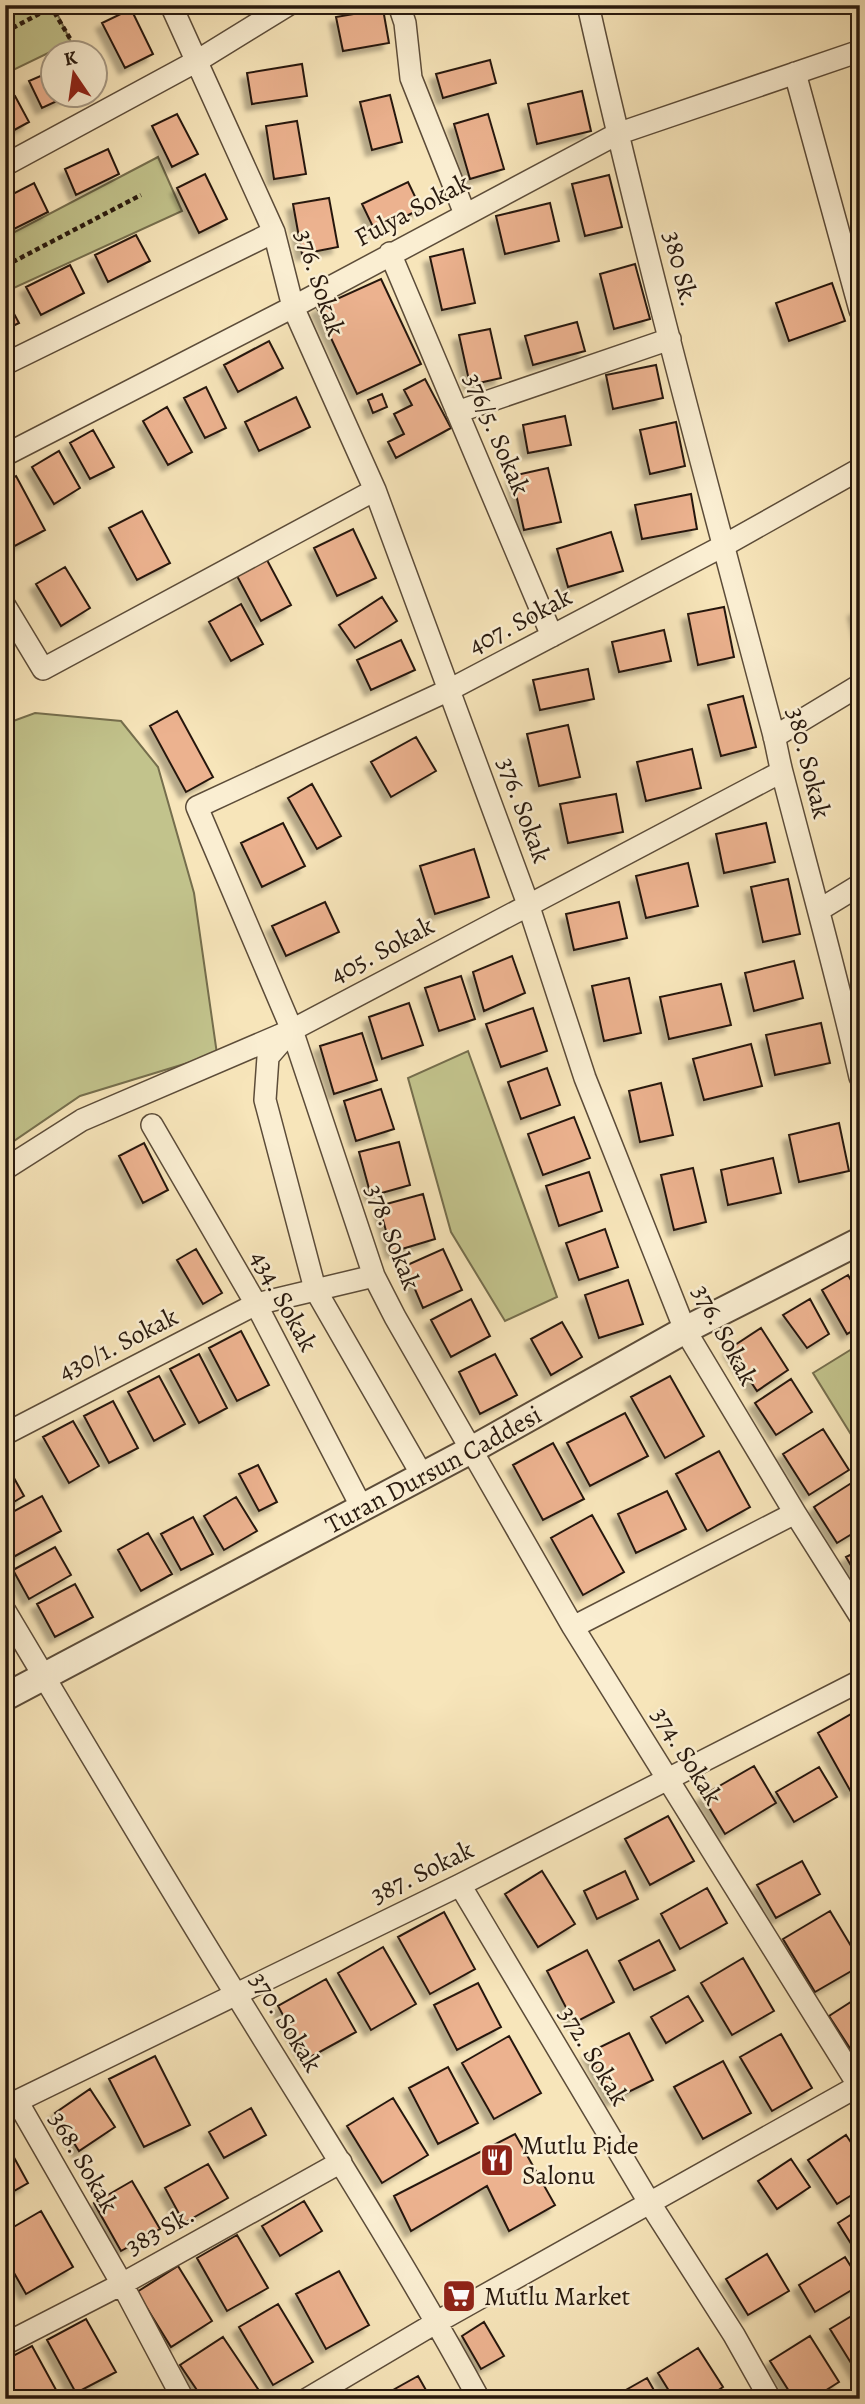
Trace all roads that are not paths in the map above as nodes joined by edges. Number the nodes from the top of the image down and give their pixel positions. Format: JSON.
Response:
{"nodes":[{"id":1,"x":171,"y":5,"type":"edge"},
{"id":2,"x":288,"y":5,"type":"edge"},
{"id":3,"x":399,"y":5,"type":"edge"},
{"id":4,"x":588,"y":5,"type":"edge"},
{"id":5,"x":860,"y":51,"type":"edge"},
{"id":6,"x":197,"y":61,"type":"junction"},
{"id":7,"x":795,"y":74,"type":"junction"},
{"id":8,"x":617,"y":134,"type":"junction"},
{"id":9,"x":5,"y":165,"type":"edge"},
{"id":10,"x":465,"y":214,"type":"junction"},
{"id":11,"x":274,"y":232,"type":"junction"},
{"id":12,"x":390,"y":253,"type":"junction"},
{"id":13,"x":293,"y":307,"type":"junction"},
{"id":14,"x":860,"y":310,"type":"edge"},
{"id":15,"x":670,"y":339,"type":"junction"},
{"id":16,"x":5,"y":364,"type":"edge"},
{"id":17,"x":457,"y":412,"type":"junction"},
{"id":18,"x":5,"y":455,"type":"edge"},
{"id":19,"x":860,"y":469,"type":"edge"},
{"id":20,"x":374,"y":490,"type":"junction"},
{"id":21,"x":723,"y":545,"type":"junction"},
{"id":22,"x":5,"y":606,"type":"edge"},
{"id":23,"x":552,"y":636,"type":"junction"},
{"id":24,"x":860,"y":685,"type":"edge"},
{"id":25,"x":449,"y":690,"type":"junction"},
{"id":26,"x":774,"y":737,"type":"junction"},
{"id":27,"x":781,"y":772,"type":"junction"},
{"id":28,"x":197,"y":807,"type":"joint"},
{"id":29,"x":860,"y":885,"type":"edge"},
{"id":30,"x":528,"y":904,"type":"junction"},
{"id":31,"x":819,"y":910,"type":"junction"},
{"id":32,"x":292,"y":1030,"type":"junction"},
{"id":33,"x":855,"y":1030,"type":"edge"},
{"id":34,"x":860,"y":1077,"type":"edge"},
{"id":35,"x":152,"y":1125,"type":"dead end"},
{"id":36,"x":5,"y":1169,"type":"edge"},
{"id":37,"x":860,"y":1241,"type":"edge"},
{"id":38,"x":374,"y":1276,"type":"junction"},
{"id":39,"x":315,"y":1289,"type":"junction"},
{"id":40,"x":256,"y":1304,"type":"junction"},
{"id":41,"x":685,"y":1330,"type":"junction"},
{"id":42,"x":5,"y":1434,"type":"edge"},
{"id":43,"x":471,"y":1450,"type":"junction"},
{"id":44,"x":422,"y":1475,"type":"junction"},
{"id":45,"x":362,"y":1506,"type":"junction"},
{"id":46,"x":794,"y":1513,"type":"junction"},
{"id":47,"x":5,"y":1611,"type":"edge"},
{"id":48,"x":860,"y":1616,"type":"edge"},
{"id":49,"x":573,"y":1627,"type":"junction"},
{"id":50,"x":44,"y":1676,"type":"junction"},
{"id":51,"x":860,"y":1681,"type":"edge"},
{"id":52,"x":5,"y":1697,"type":"edge"},
{"id":53,"x":669,"y":1780,"type":"junction"},
{"id":54,"x":460,"y":1885,"type":"junction"},
{"id":55,"x":236,"y":1995,"type":"junction"},
{"id":56,"x":859,"y":2087,"type":"edge"},
{"id":57,"x":11,"y":2104,"type":"edge"},
{"id":58,"x":341,"y":2162,"type":"junction"},
{"id":59,"x":649,"y":2202,"type":"junction"},
{"id":60,"x":122,"y":2284,"type":"junction"},
{"id":61,"x":437,"y":2322,"type":"junction"},
{"id":62,"x":5,"y":2344,"type":"edge"},
{"id":63,"x":183,"y":2399,"type":"edge"},
{"id":64,"x":307,"y":2399,"type":"edge"},
{"id":65,"x":479,"y":2399,"type":"edge"},
{"id":66,"x":770,"y":2399,"type":"edge"}],
"edges":[{"from":1,"to":6,"type":"street","name":"376. Sokak"},
{"from":2,"to":6,"type":"street"},
{"from":3,"to":10,"type":"street"},
{"from":4,"to":8,"type":"street","name":"380 Sk."},
{"from":5,"to":7,"type":"street","name":"Fulya Sokak"},
{"from":6,"to":9,"type":"street"},
{"from":6,"to":11,"type":"street","name":"376. Sokak"},
{"from":7,"to":8,"type":"street","name":"Fulya Sokak"},
{"from":7,"to":14,"type":"street"},
{"from":8,"to":10,"type":"street","name":"Fulya Sokak"},
{"from":8,"to":15,"type":"street","name":"380 Sk."},
{"from":10,"to":12,"type":"street","name":"Fulya Sokak"},
{"from":11,"to":13,"type":"street","name":"376. Sokak"},
{"from":11,"to":16,"type":"street"},
{"from":12,"to":13,"type":"street","name":"Fulya Sokak"},
{"from":12,"to":17,"type":"street","name":"376/5. Sokak"},
{"from":13,"to":18,"type":"street","name":"Fulya Sokak"},
{"from":13,"to":20,"type":"street","name":"376. Sokak"},
{"from":15,"to":17,"type":"street"},
{"from":15,"to":21,"type":"street","name":"380 Sk."},
{"from":17,"to":23,"type":"street","name":"376/5. Sokak"},
{"from":19,"to":21,"type":"street","name":"407. Sokak"},
{"from":20,"to":22,"type":"street"},
{"from":20,"to":25,"type":"street","name":"376. Sokak"},
{"from":21,"to":23,"type":"street","name":"407. Sokak"},
{"from":21,"to":26,"type":"street","name":"380. Sokak"},
{"from":23,"to":25,"type":"street","name":"407. Sokak"},
{"from":24,"to":26,"type":"street"},
{"from":25,"to":28,"type":"street","name":"407. Sokak"},
{"from":25,"to":30,"type":"street","name":"376. Sokak"},
{"from":26,"to":27,"type":"street","name":"380. Sokak"},
{"from":27,"to":30,"type":"street","name":"405. Sokak"},
{"from":27,"to":31,"type":"street","name":"380. Sokak"},
{"from":28,"to":32,"type":"street","name":"378. Sokak"},
{"from":29,"to":31,"type":"street"},
{"from":30,"to":32,"type":"street","name":"405. Sokak"},
{"from":30,"to":41,"type":"street","name":"376. Sokak"},
{"from":31,"to":33,"type":"street","name":"380. Sokak"},
{"from":32,"to":36,"type":"street","name":"405. Sokak"},
{"from":32,"to":38,"type":"street","name":"378. Sokak"},
{"from":32,"to":39,"type":"street"},
{"from":33,"to":34,"type":"street","name":"380. Sokak"},
{"from":35,"to":40,"type":"street","name":"434. Sokak"},
{"from":37,"to":41,"type":"street","name":"Turan Dursun Caddesi"},
{"from":38,"to":39,"type":"street","name":"430/1. Sokak"},
{"from":38,"to":43,"type":"street","name":"378. Sokak"},
{"from":39,"to":40,"type":"street","name":"430/1. Sokak"},
{"from":39,"to":44,"type":"street"},
{"from":40,"to":42,"type":"street","name":"430/1. Sokak"},
{"from":40,"to":45,"type":"street","name":"434. Sokak"},
{"from":41,"to":43,"type":"street","name":"Turan Dursun Caddesi"},
{"from":41,"to":46,"type":"street","name":"376. Sokak"},
{"from":43,"to":44,"type":"street","name":"Turan Dursun Caddesi"},
{"from":43,"to":49,"type":"street","name":"374. Sokak"},
{"from":44,"to":45,"type":"street","name":"Turan Dursun Caddesi"},
{"from":45,"to":50,"type":"street","name":"Turan Dursun Caddesi"},
{"from":46,"to":48,"type":"street","name":"376. Sokak"},
{"from":46,"to":49,"type":"street"},
{"from":47,"to":50,"type":"street","name":"370. Sokak"},
{"from":49,"to":53,"type":"street","name":"374. Sokak"},
{"from":50,"to":52,"type":"street","name":"Turan Dursun Caddesi"},
{"from":50,"to":55,"type":"street","name":"370. Sokak"},
{"from":51,"to":53,"type":"street","name":"387. Sokak"},
{"from":53,"to":54,"type":"street","name":"387. Sokak"},
{"from":53,"to":56,"type":"street","name":"374. Sokak"},
{"from":54,"to":55,"type":"street","name":"387. Sokak"},
{"from":54,"to":59,"type":"street","name":"372. Sokak"},
{"from":55,"to":57,"type":"street","name":"387. Sokak"},
{"from":55,"to":58,"type":"street","name":"370. Sokak"},
{"from":56,"to":59,"type":"street"},
{"from":57,"to":60,"type":"street","name":"368. Sokak"},
{"from":58,"to":60,"type":"street","name":"383 Sk."},
{"from":58,"to":61,"type":"street","name":"370. Sokak"},
{"from":59,"to":61,"type":"street"},
{"from":59,"to":66,"type":"street","name":"372. Sokak"},
{"from":60,"to":62,"type":"street","name":"383 Sk."},
{"from":60,"to":63,"type":"street","name":"368. Sokak"},
{"from":61,"to":64,"type":"street"},
{"from":61,"to":65,"type":"street","name":"370. Sokak"}]}
